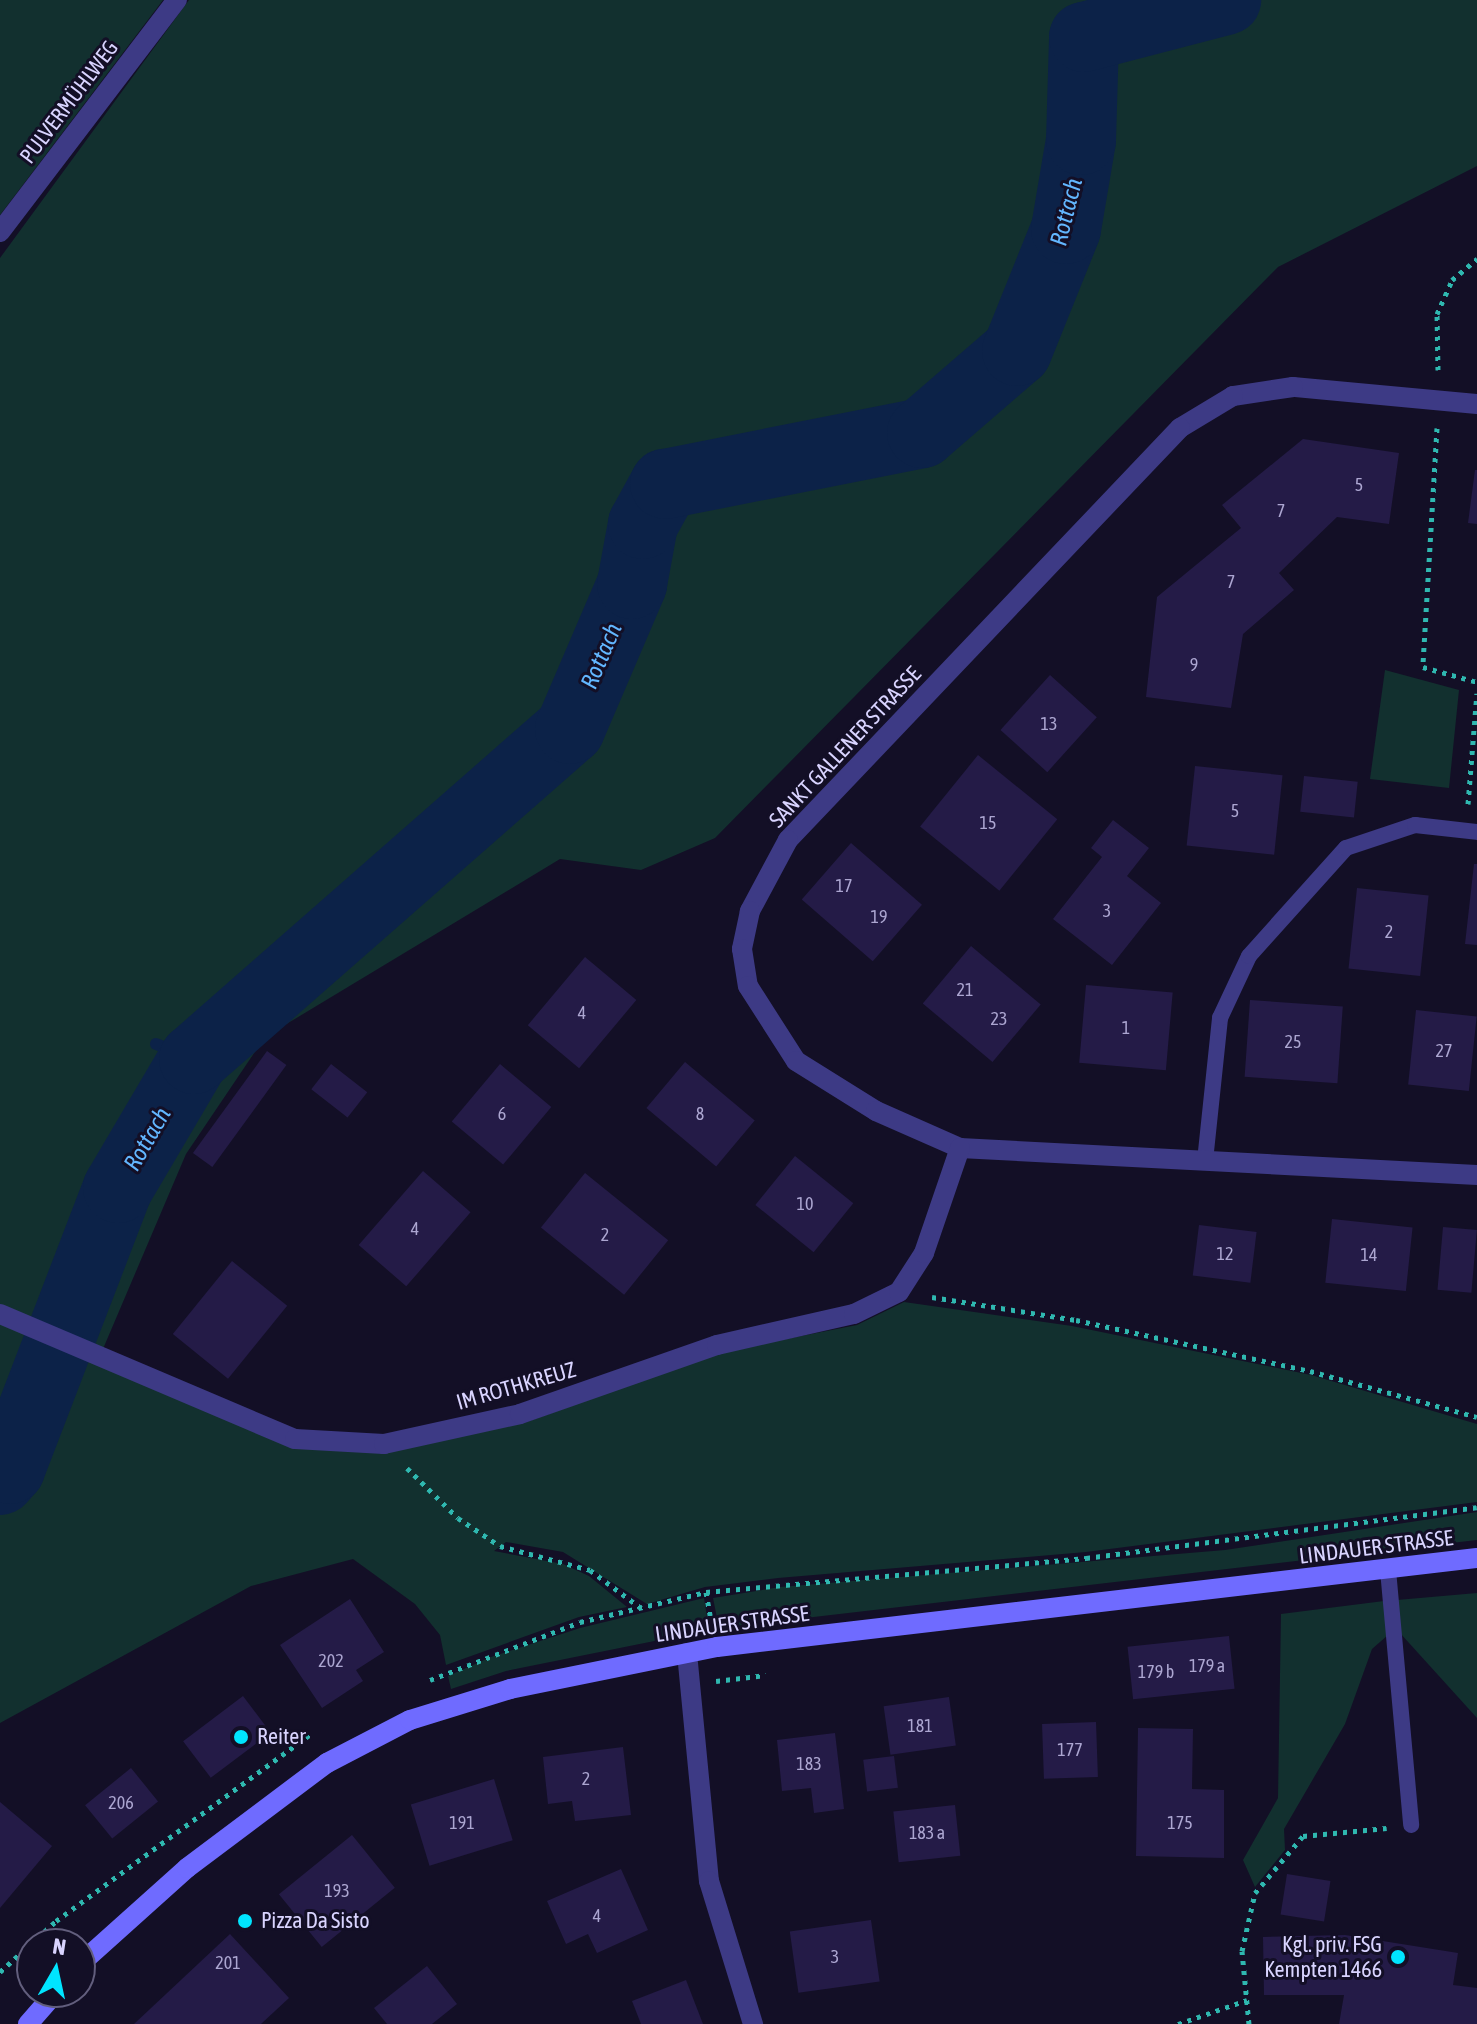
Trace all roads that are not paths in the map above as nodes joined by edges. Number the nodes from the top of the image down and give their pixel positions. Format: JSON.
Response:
{"nodes":[{"id":1,"x":177,"y":0,"type":"edge"},
{"id":2,"x":0,"y":232,"type":"edge"},
{"id":3,"x":1477,"y":404,"type":"edge"},
{"id":4,"x":1471,"y":831,"type":"edge"},
{"id":5,"x":960,"y":1148,"type":"junction"},
{"id":6,"x":1205,"y":1161,"type":"junction"},
{"id":7,"x":1477,"y":1175,"type":"edge"},
{"id":8,"x":0,"y":1314,"type":"edge"},
{"id":9,"x":1477,"y":1558,"type":"edge"},
{"id":10,"x":1388,"y":1570,"type":"junction"},
{"id":11,"x":687,"y":1653,"type":"junction"},
{"id":12,"x":1411,"y":1825,"type":"road end"},
{"id":13,"x":96,"y":1950,"type":"edge"},
{"id":14,"x":42,"y":2008,"type":"edge"},
{"id":15,"x":28,"y":2024,"type":"edge"},
{"id":16,"x":753,"y":2024,"type":"edge"}],
"edges":[{"from":1,"to":2,"type":"street","name":"PULVERMÜHLWEG"},
{"from":3,"to":5,"type":"street","name":"SANKT GALLENER STRASSE"},
{"from":4,"to":6,"type":"lane"},
{"from":5,"to":6,"type":"street","name":"SANKT GALLENER STRASSE"},
{"from":5,"to":8,"type":"street","name":"IM ROTHKREUZ"},
{"from":6,"to":7,"type":"street","name":"SANKT GALLENER STRASSE"},
{"from":9,"to":10,"type":"main road","name":"LINDAUER STRASSE"},
{"from":10,"to":11,"type":"main road","name":"LINDAUER STRASSE"},
{"from":10,"to":12,"type":"lane"},
{"from":11,"to":13,"type":"main road","name":"LINDAUER STRASSE"},
{"from":11,"to":16,"type":"street"},
{"from":14,"to":15,"type":"main road"}]}
